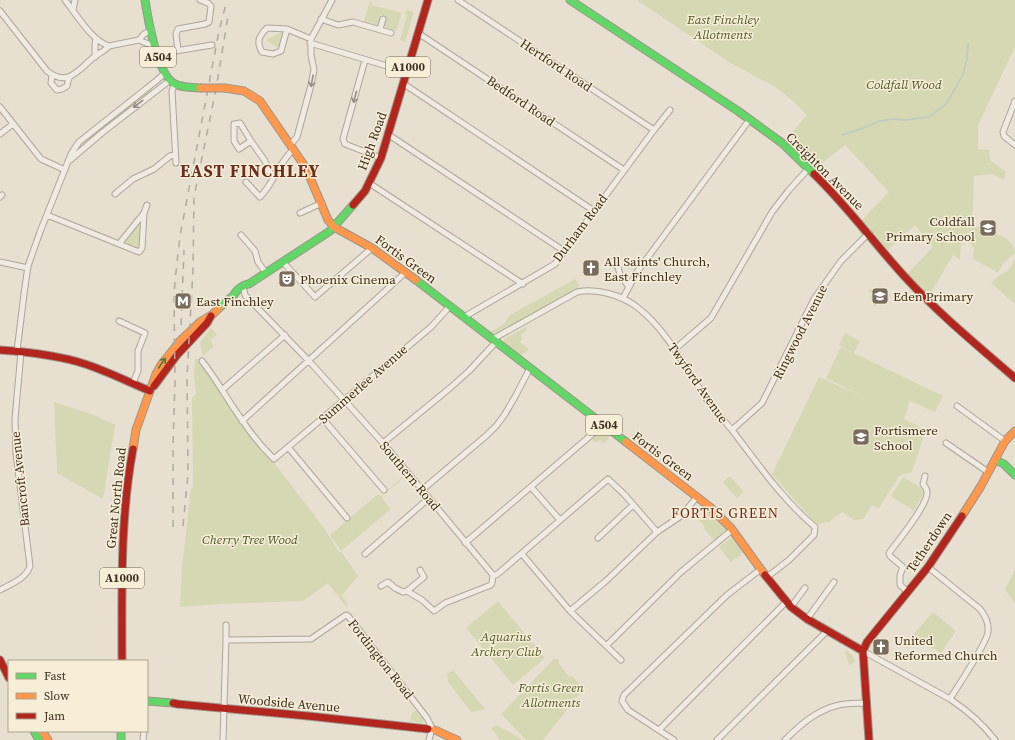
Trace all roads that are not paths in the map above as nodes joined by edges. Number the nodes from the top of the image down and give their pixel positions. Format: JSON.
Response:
{"nodes":[{"id":1,"x":65,"y":0,"type":"edge"},
{"id":2,"x":76,"y":0,"type":"edge"},
{"id":3,"x":145,"y":0,"type":"edge"},
{"id":4,"x":200,"y":0,"type":"edge"},
{"id":5,"x":332,"y":0,"type":"edge"},
{"id":6,"x":428,"y":0,"type":"edge"},
{"id":7,"x":458,"y":0,"type":"edge"},
{"id":8,"x":570,"y":0,"type":"edge"},
{"id":9,"x":73,"y":10,"type":"junction"},
{"id":10,"x":0,"y":11,"type":"edge"},
{"id":11,"x":321,"y":19,"type":"junction"},
{"id":12,"x":383,"y":19,"type":"dead end"},
{"id":13,"x":287,"y":29,"type":"junction"},
{"id":14,"x":380,"y":29,"type":"junction"},
{"id":15,"x":152,"y":30,"type":"junction"},
{"id":16,"x":391,"y":33,"type":"dead end"},
{"id":17,"x":418,"y":33,"type":"junction"},
{"id":18,"x":96,"y":39,"type":"junction"},
{"id":19,"x":139,"y":40,"type":"junction"},
{"id":20,"x":310,"y":41,"type":"junction"},
{"id":21,"x":155,"y":44,"type":"junction"},
{"id":22,"x":212,"y":45,"type":"dead end"},
{"id":23,"x":110,"y":46,"type":"junction"},
{"id":24,"x":178,"y":50,"type":"junction"},
{"id":25,"x":157,"y":54,"type":"junction"},
{"id":26,"x":95,"y":57,"type":"junction"},
{"id":27,"x":365,"y":60,"type":"junction"},
{"id":28,"x":407,"y":72,"type":"junction"},
{"id":29,"x":164,"y":74,"type":"junction"},
{"id":30,"x":52,"y":75,"type":"junction"},
{"id":31,"x":69,"y":77,"type":"junction"},
{"id":32,"x":172,"y":83,"type":"junction"},
{"id":33,"x":404,"y":84,"type":"junction"},
{"id":34,"x":1015,"y":101,"type":"edge"},
{"id":35,"x":0,"y":107,"type":"edge"},
{"id":36,"x":670,"y":110,"type":"dead end"},
{"id":37,"x":750,"y":119,"type":"junction"},
{"id":38,"x":13,"y":124,"type":"junction"},
{"id":39,"x":654,"y":130,"type":"junction"},
{"id":40,"x":0,"y":134,"type":"edge"},
{"id":41,"x":388,"y":135,"type":"junction"},
{"id":42,"x":251,"y":141,"type":"junction"},
{"id":43,"x":1015,"y":145,"type":"edge"},
{"id":44,"x":293,"y":146,"type":"junction"},
{"id":45,"x":175,"y":155,"type":"junction"},
{"id":46,"x":381,"y":158,"type":"junction"},
{"id":47,"x":69,"y":161,"type":"junction"},
{"id":48,"x":176,"y":163,"type":"dead end"},
{"id":49,"x":809,"y":168,"type":"junction"},
{"id":50,"x":64,"y":170,"type":"junction"},
{"id":51,"x":624,"y":170,"type":"junction"},
{"id":52,"x":274,"y":177,"type":"junction"},
{"id":53,"x":246,"y":182,"type":"dead end"},
{"id":54,"x":369,"y":183,"type":"junction"},
{"id":55,"x":115,"y":194,"type":"dead end"},
{"id":56,"x":322,"y":203,"type":"junction"},
{"id":57,"x":147,"y":206,"type":"dead end"},
{"id":58,"x":594,"y":211,"type":"junction"},
{"id":59,"x":144,"y":213,"type":"junction"},
{"id":60,"x":300,"y":213,"type":"dead end"},
{"id":61,"x":46,"y":215,"type":"junction"},
{"id":62,"x":334,"y":227,"type":"junction"},
{"id":63,"x":869,"y":233,"type":"junction"},
{"id":64,"x":241,"y":235,"type":"dead end"},
{"id":65,"x":119,"y":244,"type":"junction"},
{"id":66,"x":372,"y":248,"type":"junction"},
{"id":67,"x":564,"y":251,"type":"junction"},
{"id":68,"x":0,"y":262,"type":"edge"},
{"id":69,"x":283,"y":262,"type":"junction"},
{"id":70,"x":611,"y":262,"type":"dead end"},
{"id":71,"x":28,"y":268,"type":"junction"},
{"id":72,"x":406,"y":272,"type":"junction"},
{"id":73,"x":266,"y":273,"type":"junction"},
{"id":74,"x":523,"y":284,"type":"junction"},
{"id":75,"x":629,"y":286,"type":"junction"},
{"id":76,"x":246,"y":290,"type":"junction"},
{"id":77,"x":623,"y":298,"type":"junction"},
{"id":78,"x":450,"y":306,"type":"junction"},
{"id":79,"x":213,"y":314,"type":"junction"},
{"id":80,"x":464,"y":317,"type":"junction"},
{"id":81,"x":119,"y":321,"type":"dead end"},
{"id":82,"x":285,"y":335,"type":"junction"},
{"id":83,"x":494,"y":340,"type":"junction"},
{"id":84,"x":180,"y":341,"type":"joint"},
{"id":85,"x":675,"y":349,"type":"junction"},
{"id":86,"x":0,"y":350,"type":"edge"},
{"id":87,"x":19,"y":351,"type":"junction"},
{"id":88,"x":177,"y":355,"type":"joint"},
{"id":89,"x":202,"y":361,"type":"dead end"},
{"id":90,"x":309,"y":361,"type":"junction"},
{"id":91,"x":530,"y":368,"type":"junction"},
{"id":92,"x":1015,"y":378,"type":"edge"},
{"id":93,"x":133,"y":383,"type":"junction"},
{"id":94,"x":151,"y":390,"type":"junction"},
{"id":95,"x":222,"y":390,"type":"junction"},
{"id":96,"x":344,"y":400,"type":"junction"},
{"id":97,"x":957,"y":406,"type":"dead end"},
{"id":98,"x":323,"y":419,"type":"junction"},
{"id":99,"x":242,"y":421,"type":"junction"},
{"id":100,"x":603,"y":425,"type":"junction"},
{"id":101,"x":732,"y":430,"type":"junction"},
{"id":102,"x":1015,"y":431,"type":"edge"},
{"id":103,"x":1005,"y":441,"type":"junction"},
{"id":104,"x":383,"y":443,"type":"junction"},
{"id":105,"x":946,"y":443,"type":"dead end"},
{"id":106,"x":288,"y":448,"type":"junction"},
{"id":107,"x":995,"y":460,"type":"junction"},
{"id":108,"x":988,"y":472,"type":"junction"},
{"id":109,"x":1015,"y":475,"type":"edge"},
{"id":110,"x":925,"y":476,"type":"dead end"},
{"id":111,"x":531,"y":487,"type":"junction"},
{"id":112,"x":384,"y":490,"type":"dead end"},
{"id":113,"x":422,"y":490,"type":"junction"},
{"id":114,"x":697,"y":497,"type":"junction"},
{"id":115,"x":429,"y":498,"type":"junction"},
{"id":116,"x":633,"y":505,"type":"junction"},
{"id":117,"x":347,"y":518,"type":"dead end"},
{"id":118,"x":560,"y":520,"type":"junction"},
{"id":119,"x":732,"y":530,"type":"junction"},
{"id":120,"x":657,"y":532,"type":"junction"},
{"id":121,"x":598,"y":538,"type":"dead end"},
{"id":122,"x":465,"y":543,"type":"junction"},
{"id":123,"x":365,"y":554,"type":"dead end"},
{"id":124,"x":522,"y":554,"type":"junction"},
{"id":125,"x":928,"y":567,"type":"junction"},
{"id":126,"x":761,"y":569,"type":"junction"},
{"id":127,"x":420,"y":570,"type":"dead end"},
{"id":128,"x":493,"y":575,"type":"junction"},
{"id":129,"x":767,"y":577,"type":"junction"},
{"id":130,"x":834,"y":582,"type":"dead end"},
{"id":131,"x":381,"y":586,"type":"dead end"},
{"id":132,"x":805,"y":588,"type":"dead end"},
{"id":133,"x":0,"y":590,"type":"edge"},
{"id":134,"x":407,"y":591,"type":"junction"},
{"id":135,"x":908,"y":592,"type":"junction"},
{"id":136,"x":789,"y":604,"type":"junction"},
{"id":137,"x":570,"y":611,"type":"junction"},
{"id":138,"x":806,"y":619,"type":"junction"},
{"id":139,"x":226,"y":625,"type":"dead end"},
{"id":140,"x":827,"y":631,"type":"junction"},
{"id":141,"x":226,"y":640,"type":"junction"},
{"id":142,"x":607,"y":645,"type":"junction"},
{"id":143,"x":863,"y":651,"type":"junction"},
{"id":144,"x":0,"y":660,"type":"edge"},
{"id":145,"x":122,"y":660,"type":"edge"},
{"id":146,"x":621,"y":660,"type":"dead end"},
{"id":147,"x":8,"y":676,"type":"edge"},
{"id":148,"x":950,"y":699,"type":"junction"},
{"id":149,"x":148,"y":701,"type":"edge"},
{"id":150,"x":867,"y":703,"type":"junction"},
{"id":151,"x":224,"y":709,"type":"junction"},
{"id":152,"x":432,"y":729,"type":"junction"},
{"id":153,"x":659,"y":730,"type":"junction"},
{"id":154,"x":223,"y":740,"type":"edge"},
{"id":155,"x":429,"y":740,"type":"edge"},
{"id":156,"x":457,"y":740,"type":"edge"},
{"id":157,"x":674,"y":740,"type":"edge"},
{"id":158,"x":717,"y":740,"type":"edge"},
{"id":159,"x":785,"y":740,"type":"edge"},
{"id":160,"x":869,"y":740,"type":"edge"},
{"id":161,"x":995,"y":740,"type":"edge"}],
"edges":[{"from":1,"to":9,"type":"street"},
{"from":2,"to":9,"type":"street"},
{"from":3,"to":15,"type":"main road","number":"A504"},
{"from":4,"to":24,"type":"street"},
{"from":5,"to":11,"type":"street"},
{"from":6,"to":17,"type":"main road","name":"High Road","number":"A1000"},
{"from":7,"to":39,"type":"street","name":"Hertford Road"},
{"from":8,"to":37,"type":"main road","name":"Creighton Avenue"},
{"from":9,"to":18,"type":"street"},
{"from":10,"to":30,"type":"street"},
{"from":11,"to":14,"type":"street"},
{"from":11,"to":20,"type":"street"},
{"from":12,"to":14,"type":"street"},
{"from":13,"to":13,"type":"street"},
{"from":13,"to":20,"type":"street"},
{"from":14,"to":16,"type":"street"},
{"from":15,"to":19,"type":"street"},
{"from":15,"to":21,"type":"main road","number":"A504"},
{"from":17,"to":28,"type":"main road","name":"High Road","number":"A1000"},
{"from":17,"to":51,"type":"street","name":"Bedford Road"},
{"from":18,"to":23,"type":"street"},
{"from":18,"to":26,"type":"street"},
{"from":19,"to":21,"type":"street"},
{"from":19,"to":23,"type":"street"},
{"from":20,"to":27,"type":"street"},
{"from":20,"to":44,"type":"street","one_way":true},
{"from":21,"to":25,"type":"main road","number":"A504"},
{"from":22,"to":24,"type":"street"},
{"from":23,"to":26,"type":"street"},
{"from":24,"to":25,"type":"street"},
{"from":25,"to":29,"type":"main road","number":"A504"},
{"from":26,"to":31,"type":"street"},
{"from":27,"to":28,"type":"street"},
{"from":27,"to":46,"type":"street","one_way":true},
{"from":28,"to":33,"type":"main road","name":"High Road","number":"A1000"},
{"from":29,"to":32,"type":"main road","number":"A504"},
{"from":29,"to":47,"type":"street","name":"Bancroft Avenue"},
{"from":30,"to":31,"type":"street"},
{"from":30,"to":31,"type":"street"},
{"from":32,"to":44,"type":"main road","number":"A504","bridge":true},
{"from":32,"to":45,"type":"street"},
{"from":32,"to":47,"type":"street","one_way":true},
{"from":33,"to":41,"type":"main road","name":"High Road","number":"A1000"},
{"from":33,"to":58,"type":"street"},
{"from":34,"to":43,"type":"street"},
{"from":35,"to":38,"type":"street"},
{"from":36,"to":39,"type":"street","name":"Durham Road"},
{"from":37,"to":49,"type":"main road","name":"Creighton Avenue"},
{"from":37,"to":75,"type":"street"},
{"from":38,"to":40,"type":"street"},
{"from":38,"to":50,"type":"street"},
{"from":39,"to":51,"type":"street","name":"Durham Road"},
{"from":41,"to":46,"type":"main road","name":"High Road","number":"A1000"},
{"from":41,"to":67,"type":"street"},
{"from":42,"to":42,"type":"street"},
{"from":42,"to":52,"type":"street"},
{"from":44,"to":52,"type":"street"},
{"from":44,"to":56,"type":"main road","number":"A504"},
{"from":45,"to":48,"type":"street"},
{"from":45,"to":55,"type":"street"},
{"from":46,"to":54,"type":"main road","name":"High Road","number":"A1000"},
{"from":47,"to":50,"type":"street","name":"Bancroft Avenue"},
{"from":49,"to":63,"type":"main road","name":"Creighton Avenue"},
{"from":49,"to":85,"type":"street"},
{"from":50,"to":61,"type":"street","name":"Bancroft Avenue"},
{"from":51,"to":58,"type":"street","name":"Durham Road"},
{"from":52,"to":53,"type":"street"},
{"from":54,"to":62,"type":"main road","name":"High Road","number":"A1000"},
{"from":54,"to":74,"type":"street"},
{"from":56,"to":60,"type":"street"},
{"from":56,"to":62,"type":"main road","number":"A504"},
{"from":57,"to":59,"type":"street"},
{"from":58,"to":67,"type":"street","name":"Durham Road"},
{"from":59,"to":65,"type":"street"},
{"from":59,"to":65,"type":"street"},
{"from":61,"to":65,"type":"street"},
{"from":61,"to":71,"type":"street","name":"Bancroft Avenue"},
{"from":62,"to":66,"type":"main road","name":"Fortis Green","number":"A504"},
{"from":62,"to":69,"type":"main road","name":"High Road","number":"A1000"},
{"from":63,"to":92,"type":"main road","name":"Creighton Avenue"},
{"from":63,"to":101,"type":"street","name":"Ringwood Avenue"},
{"from":64,"to":73,"type":"street"},
{"from":66,"to":69,"type":"street"},
{"from":66,"to":72,"type":"main road","name":"Fortis Green","number":"A504"},
{"from":67,"to":74,"type":"street","name":"Durham Road"},
{"from":68,"to":71,"type":"street"},
{"from":69,"to":73,"type":"main road","name":"High Road","number":"A1000"},
{"from":70,"to":75,"type":"street"},
{"from":71,"to":87,"type":"street","name":"Bancroft Avenue"},
{"from":72,"to":78,"type":"main road","name":"Fortis Green","number":"A504"},
{"from":72,"to":90,"type":"street"},
{"from":73,"to":76,"type":"main road","name":"High Road","number":"A1000"},
{"from":74,"to":80,"type":"street","name":"Durham Road"},
{"from":75,"to":77,"type":"street"},
{"from":76,"to":79,"type":"main road","name":"High Road","number":"A1000"},
{"from":76,"to":82,"type":"street","name":"Southern Road"},
{"from":77,"to":83,"type":"street","name":"Twyford Avenue"},
{"from":77,"to":85,"type":"street","name":"Twyford Avenue"},
{"from":78,"to":80,"type":"main road","name":"Fortis Green","number":"A504"},
{"from":78,"to":96,"type":"street","name":"Summerlee Avenue"},
{"from":79,"to":84,"type":"main road","name":"High Road","number":"A1000"},
{"from":79,"to":88,"type":"main road","name":"High Road","number":"A1000"},
{"from":80,"to":83,"type":"main road","name":"Fortis Green","number":"A504"},
{"from":81,"to":93,"type":"street"},
{"from":82,"to":90,"type":"street","name":"Southern Road"},
{"from":82,"to":95,"type":"street"},
{"from":83,"to":91,"type":"main road","name":"Fortis Green","number":"A504"},
{"from":83,"to":104,"type":"street","name":"Twyford Avenue"},
{"from":94,"to":84,"type":"main road","name":"Great North Road","number":"A1000","one_way":true},
{"from":85,"to":101,"type":"street","name":"Twyford Avenue"},
{"from":86,"to":87,"type":"main road"},
{"from":87,"to":93,"type":"main road"},
{"from":87,"to":133,"type":"street","name":"Bancroft Avenue"},
{"from":88,"to":94,"type":"main road","name":"Great North Road","number":"A1000"},
{"from":89,"to":95,"type":"street"},
{"from":90,"to":96,"type":"street","name":"Southern Road"},
{"from":90,"to":99,"type":"street"},
{"from":91,"to":100,"type":"main road","name":"Fortis Green","number":"A504"},
{"from":91,"to":113,"type":"street"},
{"from":93,"to":94,"type":"main road"},
{"from":94,"to":145,"type":"main road","name":"Great North Road","number":"A1000"},
{"from":95,"to":99,"type":"street"},
{"from":96,"to":98,"type":"street","name":"Summerlee Avenue"},
{"from":96,"to":104,"type":"street","name":"Southern Road"},
{"from":97,"to":103,"type":"street"},
{"from":98,"to":106,"type":"street","name":"Summerlee Avenue"},
{"from":98,"to":112,"type":"street"},
{"from":99,"to":106,"type":"street","name":"Summerlee Avenue"},
{"from":100,"to":111,"type":"street"},
{"from":100,"to":114,"type":"main road","name":"Fortis Green","number":"A504"},
{"from":101,"to":129,"type":"street","name":"Twyford Avenue"},
{"from":102,"to":103,"type":"main road","name":"Tetherdown"},
{"from":103,"to":107,"type":"main road","name":"Tetherdown"},
{"from":104,"to":113,"type":"street","name":"Southern Road"},
{"from":105,"to":108,"type":"street"},
{"from":106,"to":117,"type":"street"},
{"from":107,"to":108,"type":"main road","name":"Tetherdown"},
{"from":107,"to":109,"type":"main road"},
{"from":108,"to":125,"type":"main road","name":"Tetherdown"},
{"from":110,"to":135,"type":"street"},
{"from":111,"to":118,"type":"street"},
{"from":111,"to":122,"type":"street"},
{"from":113,"to":115,"type":"street","name":"Southern Road"},
{"from":114,"to":119,"type":"main road","name":"Fortis Green","number":"A504"},
{"from":114,"to":120,"type":"street"},
{"from":115,"to":122,"type":"street","name":"Southern Road"},
{"from":115,"to":123,"type":"street"},
{"from":116,"to":118,"type":"street"},
{"from":116,"to":120,"type":"street"},
{"from":116,"to":121,"type":"street"},
{"from":118,"to":124,"type":"street"},
{"from":119,"to":126,"type":"main road","name":"Fortis Green","number":"A504"},
{"from":119,"to":142,"type":"street"},
{"from":120,"to":137,"type":"street"},
{"from":122,"to":128,"type":"street","name":"Southern Road"},
{"from":124,"to":128,"type":"street"},
{"from":124,"to":137,"type":"street"},
{"from":125,"to":135,"type":"main road","name":"Tetherdown"},
{"from":125,"to":148,"type":"street"},
{"from":126,"to":129,"type":"main road","name":"Fortis Green","number":"A504"},
{"from":126,"to":153,"type":"street"},
{"from":127,"to":134,"type":"street"},
{"from":128,"to":134,"type":"street"},
{"from":129,"to":136,"type":"main road","name":"Fortis Green","number":"A504"},
{"from":130,"to":138,"type":"street"},
{"from":131,"to":134,"type":"street"},
{"from":132,"to":136,"type":"street"},
{"from":135,"to":143,"type":"main road","name":"Tetherdown"},
{"from":136,"to":138,"type":"main road","name":"Fortis Green","number":"A504"},
{"from":136,"to":153,"type":"street"},
{"from":137,"to":142,"type":"street"},
{"from":138,"to":140,"type":"main road","name":"Fortis Green","number":"A504"},
{"from":139,"to":141,"type":"street"},
{"from":140,"to":143,"type":"main road","name":"Fortis Green","number":"A504"},
{"from":140,"to":158,"type":"street"},
{"from":141,"to":151,"type":"street"},
{"from":141,"to":152,"type":"street","name":"Fordington Road"},
{"from":142,"to":146,"type":"street"},
{"from":143,"to":148,"type":"street"},
{"from":143,"to":150,"type":"main road"},
{"from":144,"to":147,"type":"main road"},
{"from":148,"to":161,"type":"street"},
{"from":149,"to":151,"type":"main road","name":"Woodside Avenue","bridge":true},
{"from":150,"to":159,"type":"street"},
{"from":150,"to":160,"type":"main road"},
{"from":151,"to":152,"type":"main road","name":"Woodside Avenue"},
{"from":151,"to":154,"type":"street"},
{"from":152,"to":155,"type":"street"},
{"from":152,"to":156,"type":"main road","name":"Woodside Avenue"},
{"from":153,"to":157,"type":"street"}]}
